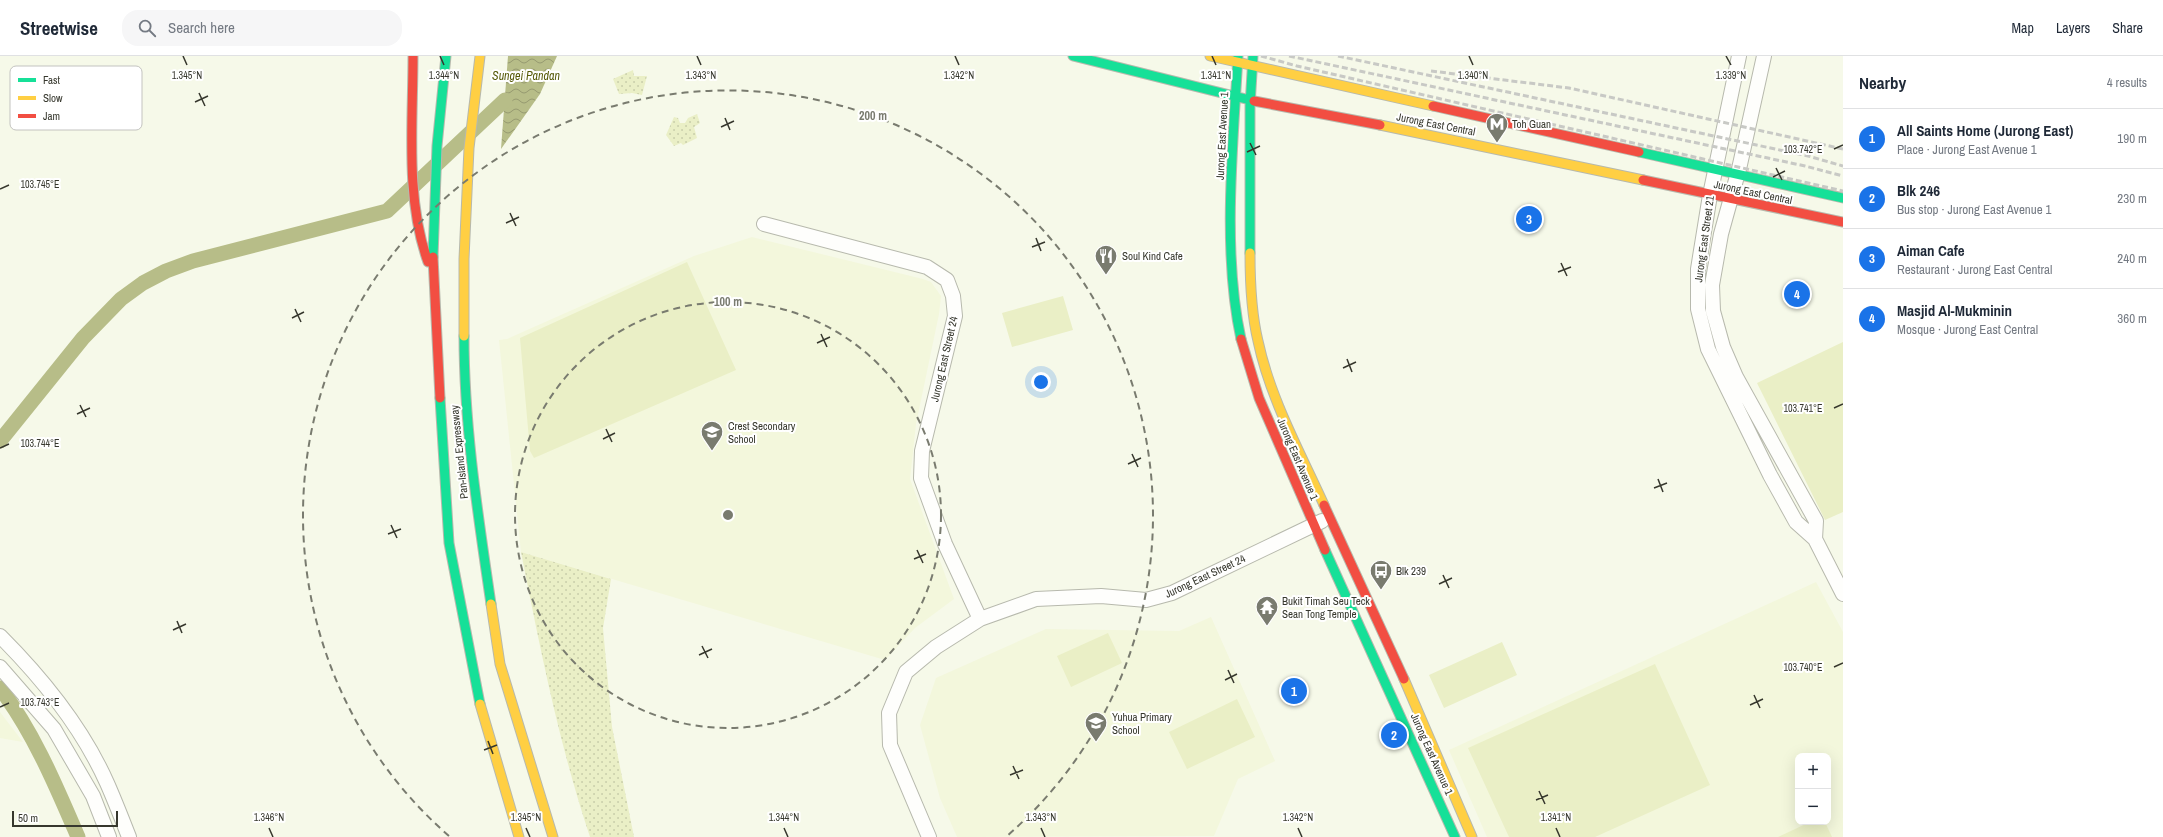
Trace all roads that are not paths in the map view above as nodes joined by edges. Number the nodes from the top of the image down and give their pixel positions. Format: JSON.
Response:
{"nodes":[{"id":1,"x":413,"y":56,"type":"edge"},
{"id":2,"x":446,"y":56,"type":"edge"},
{"id":3,"x":480,"y":56,"type":"edge"},
{"id":4,"x":1073,"y":56,"type":"edge"},
{"id":5,"x":1210,"y":56,"type":"edge"},
{"id":6,"x":1254,"y":56,"type":"edge"},
{"id":7,"x":1739,"y":56,"type":"edge"},
{"id":8,"x":1764,"y":56,"type":"edge"},
{"id":9,"x":1238,"y":60,"type":"edge"},
{"id":10,"x":1252,"y":66,"type":"junction"},
{"id":11,"x":1236,"y":98,"type":"junction"},
{"id":12,"x":1251,"y":101,"type":"junction"},
{"id":13,"x":1717,"y":169,"type":"junction"},
{"id":14,"x":1738,"y":173,"type":"junction"},
{"id":15,"x":1710,"y":195,"type":"junction"},
{"id":16,"x":1843,"y":198,"type":"edge"},
{"id":17,"x":1730,"y":199,"type":"junction"},
{"id":18,"x":1843,"y":222,"type":"edge"},
{"id":19,"x":764,"y":224,"type":"dead end"},
{"id":20,"x":432,"y":272,"type":"junction"},
{"id":21,"x":1330,"y":517,"type":"junction"},
{"id":22,"x":1313,"y":524,"type":"junction"},
{"id":23,"x":1815,"y":539,"type":"junction"},
{"id":24,"x":1843,"y":594,"type":"edge"},
{"id":25,"x":980,"y":619,"type":"junction"},
{"id":26,"x":0,"y":636,"type":"edge"},
{"id":27,"x":0,"y":667,"type":"edge"},
{"id":28,"x":109,"y":837,"type":"edge"},
{"id":29,"x":129,"y":837,"type":"edge"},
{"id":30,"x":519,"y":837,"type":"edge"},
{"id":31,"x":553,"y":837,"type":"edge"},
{"id":32,"x":929,"y":837,"type":"edge"},
{"id":33,"x":1455,"y":837,"type":"edge"},
{"id":34,"x":1472,"y":837,"type":"edge"}],
"edges":[{"from":1,"to":20,"type":"main road"},
{"from":2,"to":20,"type":"main road","name":"Pan-Island Expressway"},
{"from":3,"to":31,"type":"main road","name":"Pan-Island Expressway"},
{"from":4,"to":11,"type":"main road","name":"Jurong East Central"},
{"from":5,"to":9,"type":"main road","name":"Jurong East Central"},
{"from":6,"to":10,"type":"main road","name":"Jurong East Avenue 1"},
{"from":7,"to":13,"type":"street","name":"Jurong East Street 21"},
{"from":8,"to":14,"type":"street","name":"Jurong East Street 21"},
{"from":9,"to":10,"type":"main road","name":"Jurong East Central"},
{"from":9,"to":11,"type":"main road","name":"Jurong East Avenue 1"},
{"from":10,"to":12,"type":"main road","name":"Jurong East Avenue 1"},
{"from":10,"to":13,"type":"main road","name":"Jurong East Central"},
{"from":11,"to":12,"type":"main road","name":"Jurong East Central"},
{"from":11,"to":22,"type":"main road","name":"Jurong East Avenue 1"},
{"from":12,"to":15,"type":"main road","name":"Jurong East Central"},
{"from":12,"to":21,"type":"main road","name":"Jurong East Avenue 1"},
{"from":13,"to":14,"type":"main road","name":"Jurong East Central"},
{"from":13,"to":15,"type":"street","name":"Jurong East Street 21"},
{"from":14,"to":16,"type":"main road","name":"Jurong East Central"},
{"from":14,"to":17,"type":"street","name":"Jurong East Street 21"},
{"from":15,"to":17,"type":"main road","name":"Jurong East Central"},
{"from":15,"to":23,"type":"street","name":"Jurong East Street 21"},
{"from":17,"to":18,"type":"main road","name":"Jurong East Central"},
{"from":17,"to":23,"type":"street","name":"Jurong East Street 21"},
{"from":19,"to":25,"type":"street","name":"Jurong East Street 24"},
{"from":20,"to":30,"type":"main road","name":"Pan-Island Expressway"},
{"from":21,"to":22,"type":"street","name":"Jurong East Street 24"},
{"from":21,"to":34,"type":"main road","name":"Jurong East Avenue 1"},
{"from":22,"to":25,"type":"street","name":"Jurong East Street 24"},
{"from":22,"to":33,"type":"main road","name":"Jurong East Avenue 1"},
{"from":23,"to":24,"type":"street","name":"Jurong East Street 21"},
{"from":25,"to":32,"type":"street","name":"Jurong East Street 24"},
{"from":26,"to":29,"type":"street"},
{"from":27,"to":28,"type":"street"}]}
